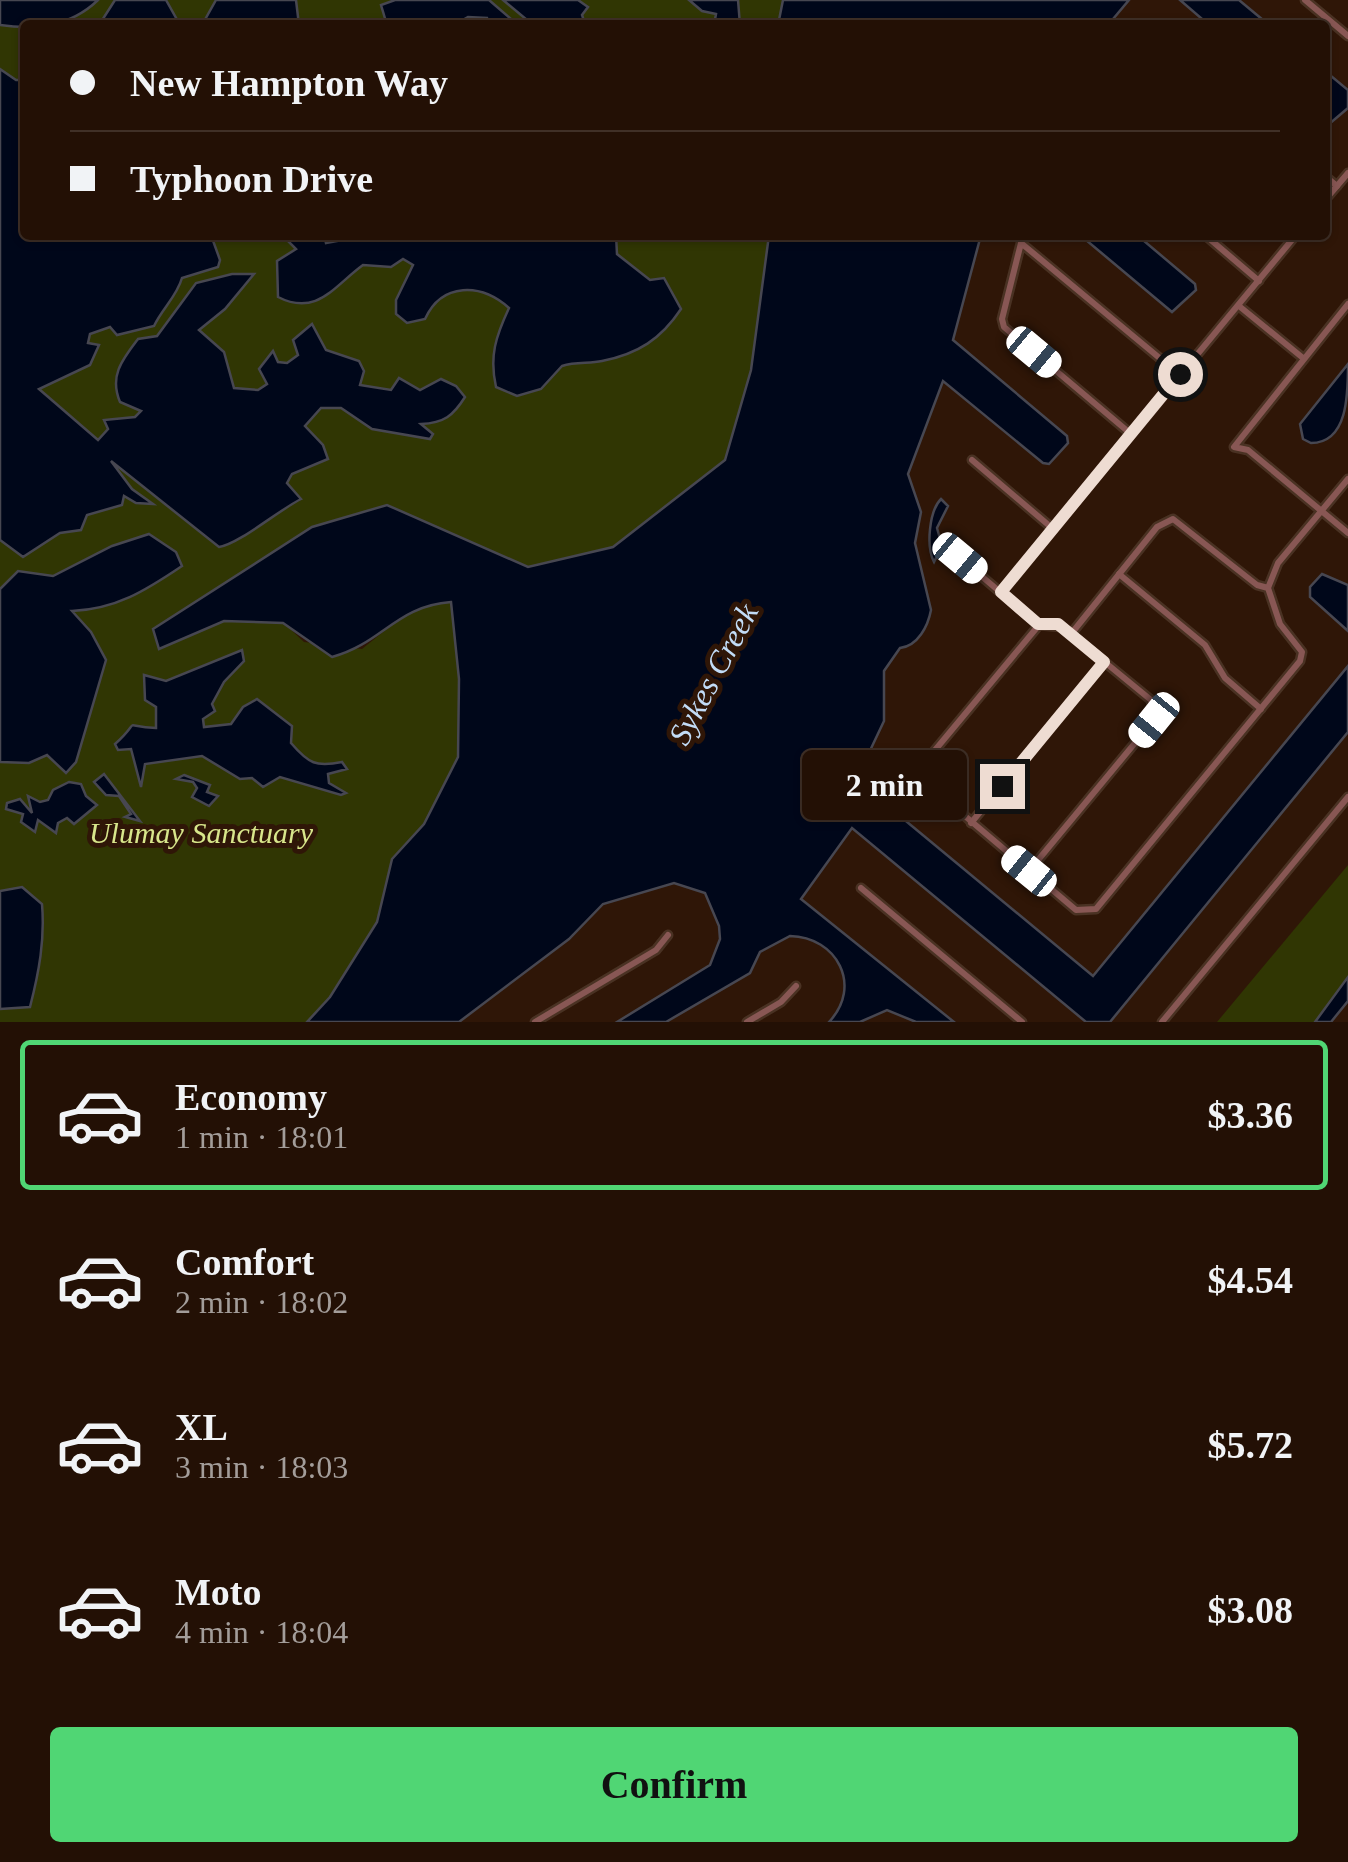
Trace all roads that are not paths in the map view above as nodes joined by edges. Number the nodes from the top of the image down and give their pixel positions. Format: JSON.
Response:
{"nodes":[{"id":1,"x":1305,"y":0,"type":"edge"},
{"id":2,"x":1329,"y":20,"type":"edge"},
{"id":3,"x":1348,"y":173,"type":"edge"},
{"id":4,"x":1330,"y":180,"type":"edge"},
{"id":5,"x":1337,"y":186,"type":"junction"},
{"id":6,"x":1330,"y":194,"type":"edge"},
{"id":7,"x":1210,"y":240,"type":"edge"},
{"id":8,"x":1292,"y":240,"type":"edge"},
{"id":9,"x":1258,"y":281,"type":"junction"},
{"id":10,"x":1348,"y":304,"type":"edge"},
{"id":11,"x":1239,"y":306,"type":"junction"},
{"id":12,"x":1303,"y":358,"type":"junction"},
{"id":13,"x":1180,"y":374,"type":"junction"},
{"id":14,"x":1130,"y":434,"type":"junction"},
{"id":15,"x":972,"y":460,"type":"dead end"},
{"id":16,"x":1348,"y":479,"type":"edge"},
{"id":17,"x":1322,"y":510,"type":"junction"},
{"id":18,"x":1052,"y":528,"type":"junction"},
{"id":19,"x":1348,"y":533,"type":"edge"},
{"id":20,"x":960,"y":558,"type":"dead end"},
{"id":21,"x":1118,"y":574,"type":"junction"},
{"id":22,"x":1268,"y":588,"type":"junction"},
{"id":23,"x":1001,"y":592,"type":"junction"},
{"id":24,"x":1038,"y":624,"type":"junction"},
{"id":25,"x":1071,"y":634,"type":"junction"},
{"id":26,"x":1104,"y":662,"type":"junction"},
{"id":27,"x":1261,"y":708,"type":"junction"},
{"id":28,"x":1348,"y":796,"type":"edge"},
{"id":29,"x":971,"y":823,"type":"junction"},
{"id":30,"x":1029,"y":871,"type":"junction"},
{"id":31,"x":861,"y":888,"type":"dead end"},
{"id":32,"x":668,"y":935,"type":"dead end"},
{"id":33,"x":796,"y":986,"type":"dead end"},
{"id":34,"x":534,"y":1022,"type":"edge"},
{"id":35,"x":746,"y":1022,"type":"edge"},
{"id":36,"x":1022,"y":1022,"type":"edge"},
{"id":37,"x":1162,"y":1022,"type":"edge"}],
"edges":[{"from":1,"to":2,"type":"street"},
{"from":3,"to":5,"type":"street"},
{"from":4,"to":5,"type":"street"},
{"from":5,"to":6,"type":"street"},
{"from":7,"to":9,"type":"street"},
{"from":8,"to":9,"type":"street"},
{"from":9,"to":11,"type":"street"},
{"from":10,"to":12,"type":"street"},
{"from":11,"to":12,"type":"street"},
{"from":11,"to":13,"type":"street"},
{"from":12,"to":17,"type":"street"},
{"from":13,"to":14,"type":"street"},
{"from":13,"to":14,"type":"street"},
{"from":14,"to":18,"type":"street"},
{"from":15,"to":18,"type":"street"},
{"from":16,"to":17,"type":"street"},
{"from":17,"to":19,"type":"street"},
{"from":17,"to":22,"type":"street"},
{"from":18,"to":23,"type":"street"},
{"from":20,"to":23,"type":"street"},
{"from":21,"to":22,"type":"street"},
{"from":21,"to":25,"type":"street"},
{"from":21,"to":27,"type":"street"},
{"from":22,"to":27,"type":"street"},
{"from":23,"to":24,"type":"street"},
{"from":24,"to":25,"type":"street"},
{"from":24,"to":29,"type":"street"},
{"from":25,"to":26,"type":"street"},
{"from":26,"to":29,"type":"street"},
{"from":26,"to":30,"type":"street"},
{"from":27,"to":30,"type":"street"},
{"from":28,"to":37,"type":"street"},
{"from":29,"to":30,"type":"street"},
{"from":31,"to":36,"type":"street"},
{"from":32,"to":34,"type":"street"},
{"from":33,"to":35,"type":"street"}]}
